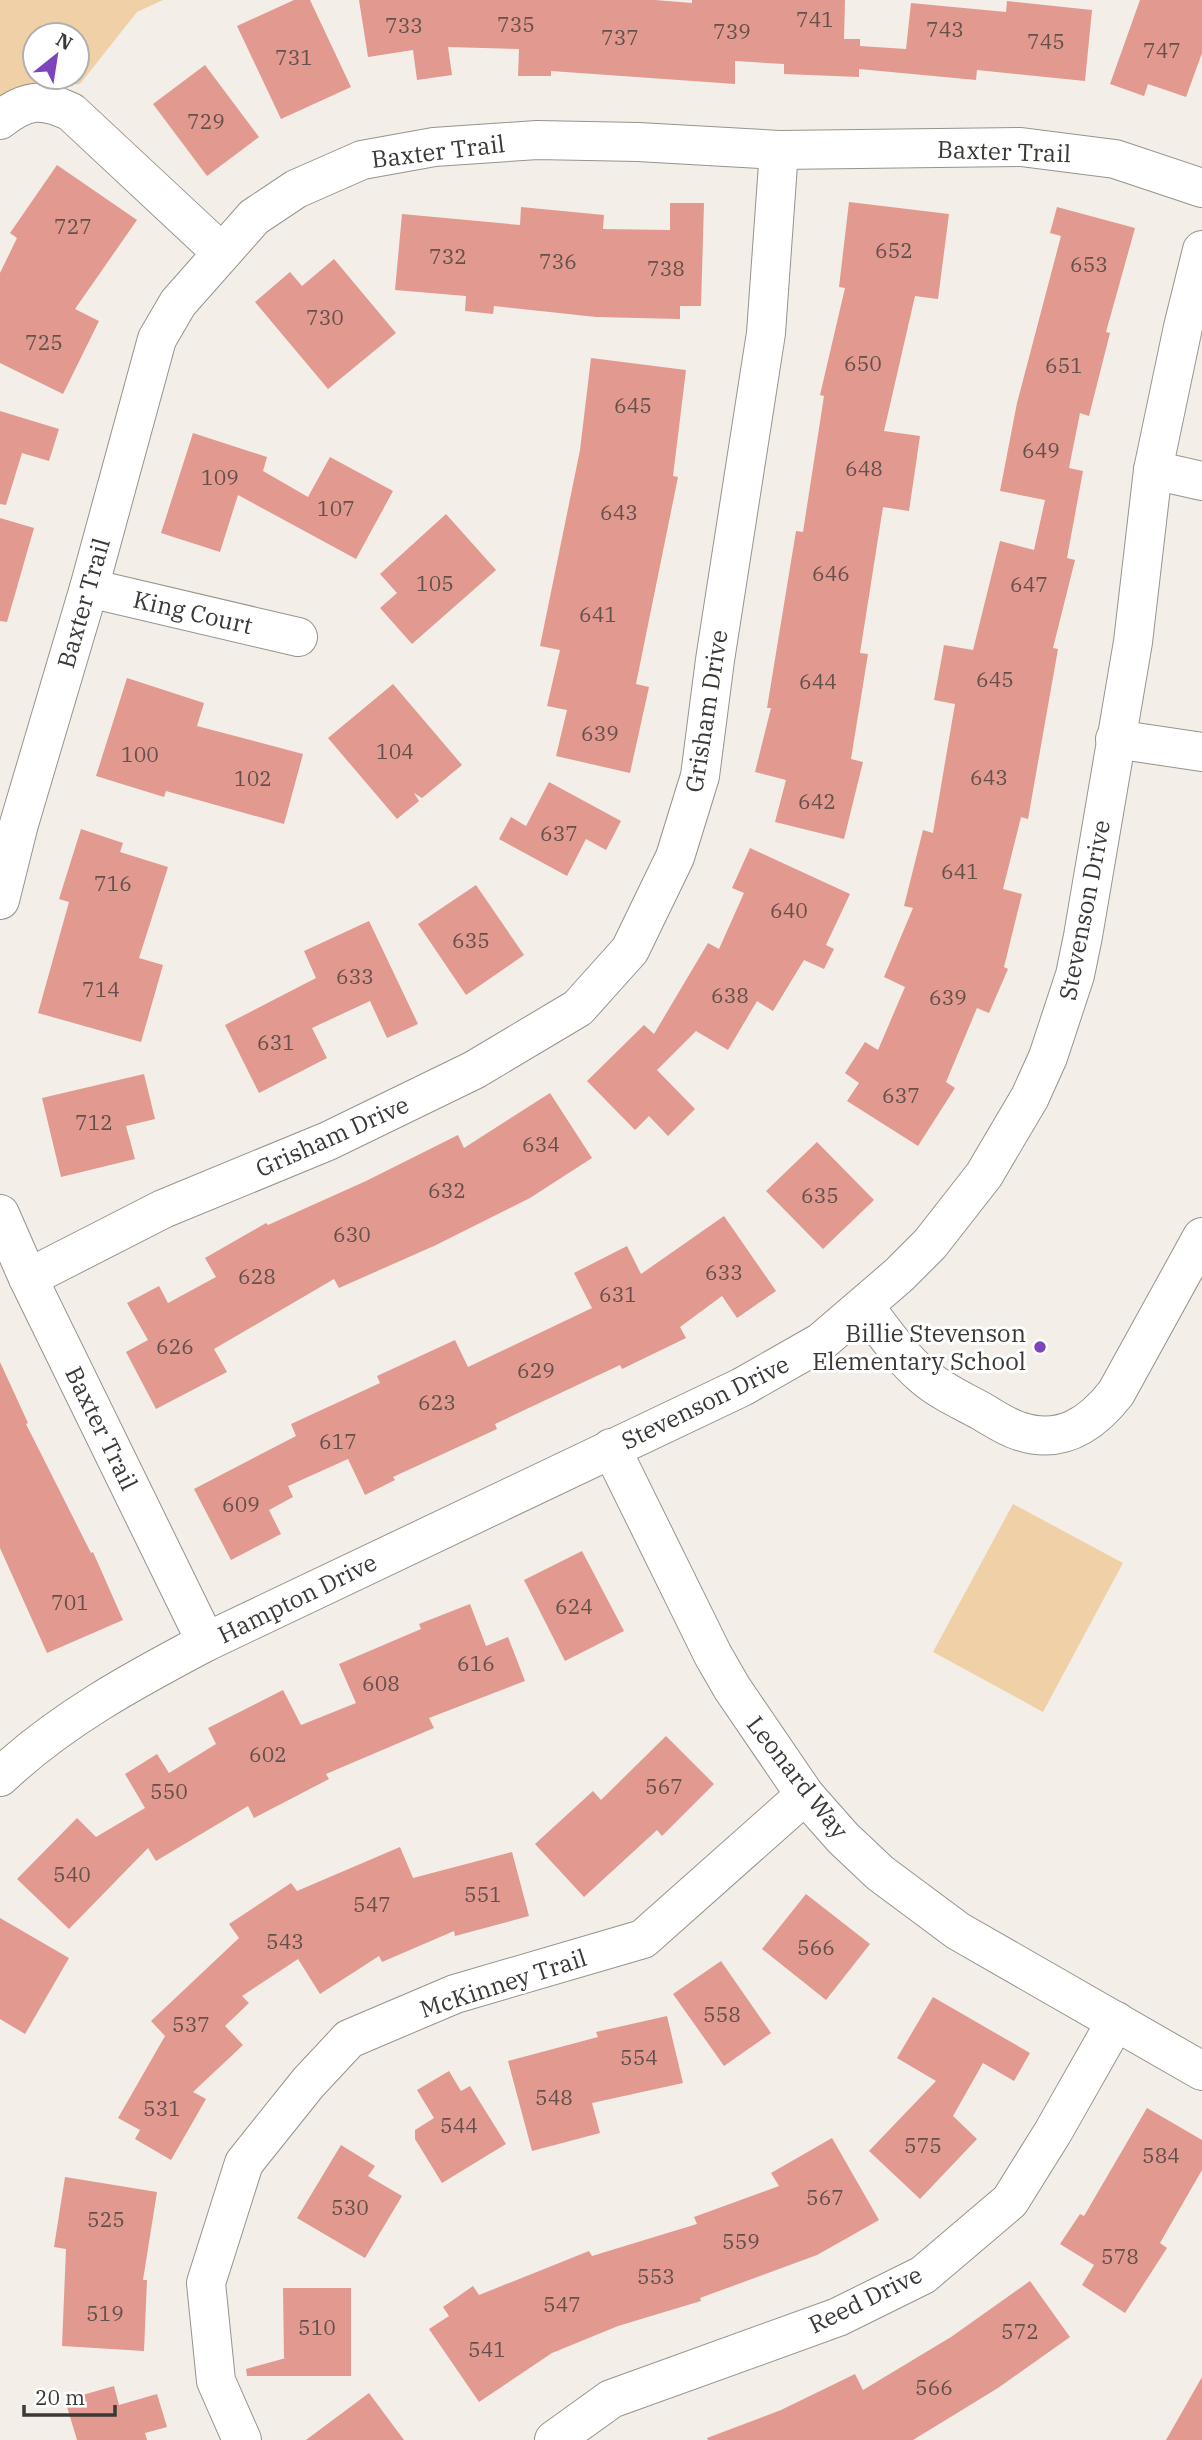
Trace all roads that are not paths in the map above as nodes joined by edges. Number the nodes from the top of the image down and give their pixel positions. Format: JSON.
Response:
{"nodes":[{"id":1,"x":0,"y":120,"type":"edge"},
{"id":2,"x":779,"y":150,"type":"junction"},
{"id":3,"x":1202,"y":188,"type":"edge"},
{"id":4,"x":1202,"y":250,"type":"edge"},
{"id":5,"x":221,"y":252,"type":"junction"},
{"id":6,"x":1153,"y":470,"type":"junction"},
{"id":7,"x":1202,"y":481,"type":"edge"},
{"id":8,"x":89,"y":588,"type":"junction"},
{"id":9,"x":298,"y":637,"type":"dead end"},
{"id":10,"x":1115,"y":740,"type":"junction"},
{"id":11,"x":1202,"y":752,"type":"edge"},
{"id":12,"x":0,"y":900,"type":"edge"},
{"id":13,"x":0,"y":1214,"type":"edge"},
{"id":14,"x":1202,"y":1237,"type":"edge"},
{"id":15,"x":28,"y":1278,"type":"junction"},
{"id":16,"x":864,"y":1306,"type":"junction"},
{"id":17,"x":611,"y":1448,"type":"junction"},
{"id":18,"x":206,"y":1642,"type":"junction"},
{"id":19,"x":0,"y":1777,"type":"edge"},
{"id":20,"x":805,"y":1795,"type":"junction"},
{"id":21,"x":1116,"y":2021,"type":"junction"},
{"id":22,"x":1202,"y":2071,"type":"edge"},
{"id":23,"x":242,"y":2440,"type":"edge"},
{"id":24,"x":554,"y":2440,"type":"edge"}],
"edges":[{"from":1,"to":5,"type":"street"},
{"from":2,"to":3,"type":"street","name":"Baxter Trail"},
{"from":2,"to":5,"type":"street","name":"Baxter Trail"},
{"from":2,"to":15,"type":"street","name":"Grisham Drive"},
{"from":4,"to":6,"type":"street","name":"Stevenson Drive"},
{"from":5,"to":8,"type":"street","name":"Baxter Trail"},
{"from":6,"to":7,"type":"street"},
{"from":6,"to":10,"type":"street","name":"Stevenson Drive"},
{"from":8,"to":9,"type":"street","name":"King Court"},
{"from":8,"to":12,"type":"street","name":"Baxter Trail"},
{"from":10,"to":11,"type":"street"},
{"from":10,"to":16,"type":"street","name":"Stevenson Drive"},
{"from":13,"to":15,"type":"street","name":"Baxter Trail"},
{"from":14,"to":16,"type":"street"},
{"from":15,"to":18,"type":"street","name":"Baxter Trail"},
{"from":16,"to":17,"type":"street","name":"Stevenson Drive"},
{"from":17,"to":18,"type":"street","name":"Hampton Drive"},
{"from":17,"to":20,"type":"street","name":"Leonard Way"},
{"from":18,"to":19,"type":"street","name":"Hampton Drive"},
{"from":20,"to":21,"type":"street","name":"Leonard Way"},
{"from":20,"to":23,"type":"street","name":"McKinney Trail"},
{"from":21,"to":22,"type":"street","name":"Leonard Way"},
{"from":21,"to":24,"type":"street","name":"Reed Drive"}]}
